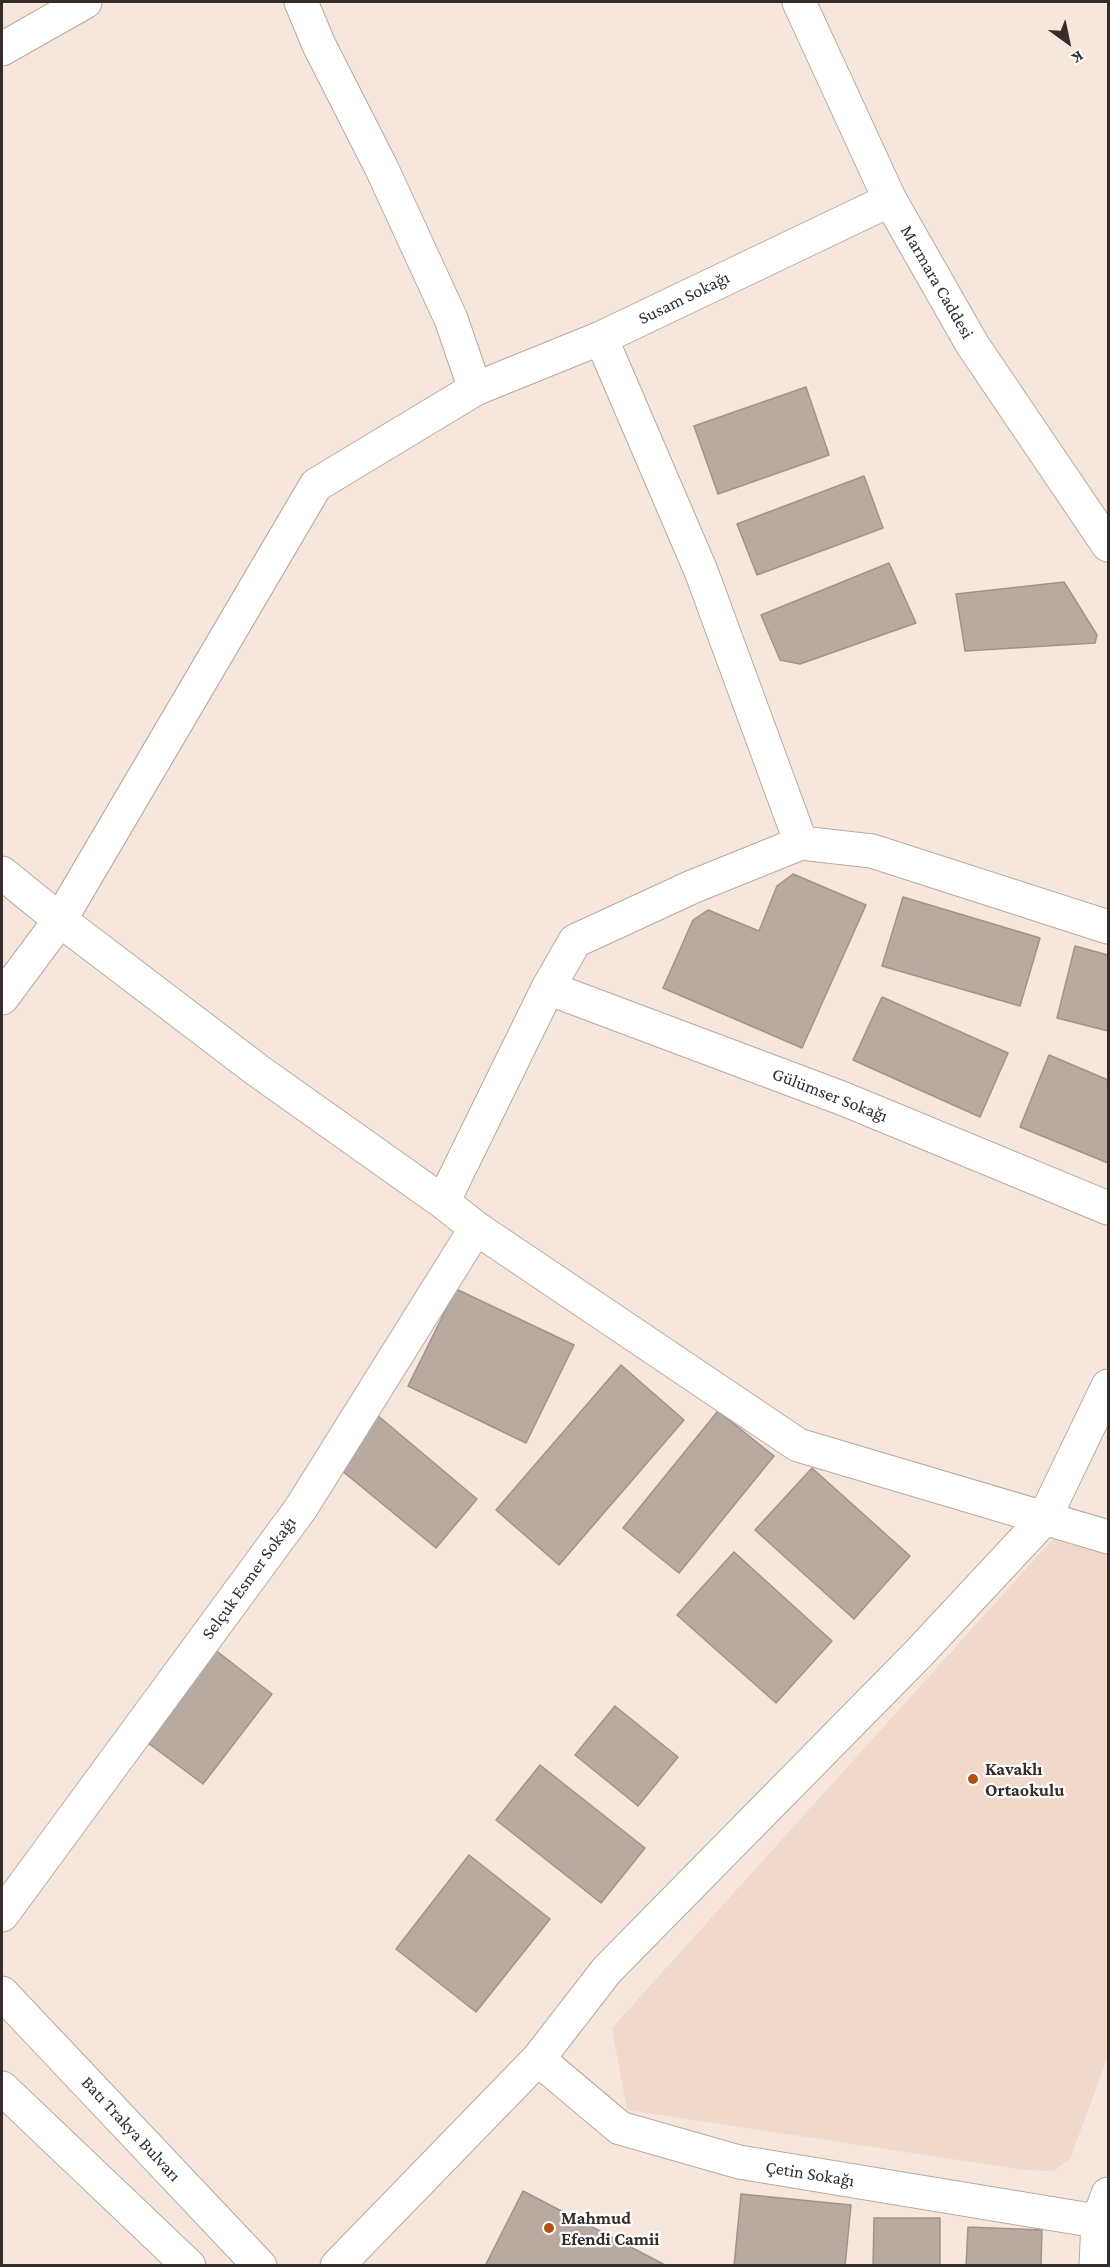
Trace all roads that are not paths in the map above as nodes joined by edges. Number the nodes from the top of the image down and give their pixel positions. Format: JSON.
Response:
{"nodes":[{"id":1,"x":85,"y":2,"type":"edge"},
{"id":2,"x":301,"y":2,"type":"edge"},
{"id":3,"x":799,"y":2,"type":"edge"},
{"id":4,"x":2,"y":49,"type":"edge"},
{"id":5,"x":890,"y":200,"type":"junction"},
{"id":6,"x":601,"y":338,"type":"junction"},
{"id":7,"x":476,"y":389,"type":"junction"},
{"id":8,"x":1108,"y":545,"type":"edge"},
{"id":9,"x":801,"y":843,"type":"junction"},
{"id":10,"x":2,"y":873,"type":"edge"},
{"id":11,"x":60,"y":920,"type":"junction"},
{"id":12,"x":1108,"y":927,"type":"edge"},
{"id":13,"x":548,"y":988,"type":"junction"},
{"id":14,"x":2,"y":998,"type":"edge"},
{"id":15,"x":443,"y":1202,"type":"junction"},
{"id":16,"x":1108,"y":1208,"type":"edge"},
{"id":17,"x":476,"y":1228,"type":"junction"},
{"id":18,"x":1108,"y":1386,"type":"edge"},
{"id":19,"x":1044,"y":1519,"type":"junction"},
{"id":20,"x":1108,"y":1537,"type":"edge"},
{"id":21,"x":2,"y":1915,"type":"edge"},
{"id":22,"x":2,"y":1993,"type":"edge"},
{"id":23,"x":538,"y":2059,"type":"junction"},
{"id":24,"x":2,"y":2088,"type":"edge"},
{"id":25,"x":1105,"y":2212,"type":"edge"},
{"id":26,"x":189,"y":2265,"type":"edge"},
{"id":27,"x":260,"y":2265,"type":"edge"},
{"id":28,"x":337,"y":2265,"type":"edge"},
{"id":29,"x":1096,"y":2265,"type":"edge"}],
"edges":[{"from":1,"to":4,"type":"street"},
{"from":2,"to":7,"type":"street"},
{"from":3,"to":5,"type":"street","name":"Marmara Caddesi"},
{"from":5,"to":6,"type":"street","name":"Susam Sokağı"},
{"from":5,"to":8,"type":"street","name":"Marmara Caddesi"},
{"from":6,"to":7,"type":"street","name":"Susam Sokağı"},
{"from":6,"to":9,"type":"street"},
{"from":7,"to":11,"type":"street","name":"Susam Sokağı"},
{"from":9,"to":12,"type":"street"},
{"from":9,"to":13,"type":"street"},
{"from":10,"to":11,"type":"street"},
{"from":11,"to":14,"type":"street","name":"Susam Sokağı"},
{"from":11,"to":15,"type":"street"},
{"from":13,"to":15,"type":"street"},
{"from":13,"to":16,"type":"street","name":"Gülümser Sokağı"},
{"from":15,"to":17,"type":"street"},
{"from":17,"to":19,"type":"street"},
{"from":17,"to":21,"type":"street","name":"Selçuk Esmer Sokağı"},
{"from":18,"to":19,"type":"street"},
{"from":19,"to":20,"type":"street"},
{"from":19,"to":23,"type":"street"},
{"from":22,"to":27,"type":"street","name":"Batı Trakya Bulvarı"},
{"from":23,"to":25,"type":"street","name":"Çetin Sokağı"},
{"from":23,"to":28,"type":"street"},
{"from":24,"to":26,"type":"street"},
{"from":25,"to":29,"type":"street"}]}
